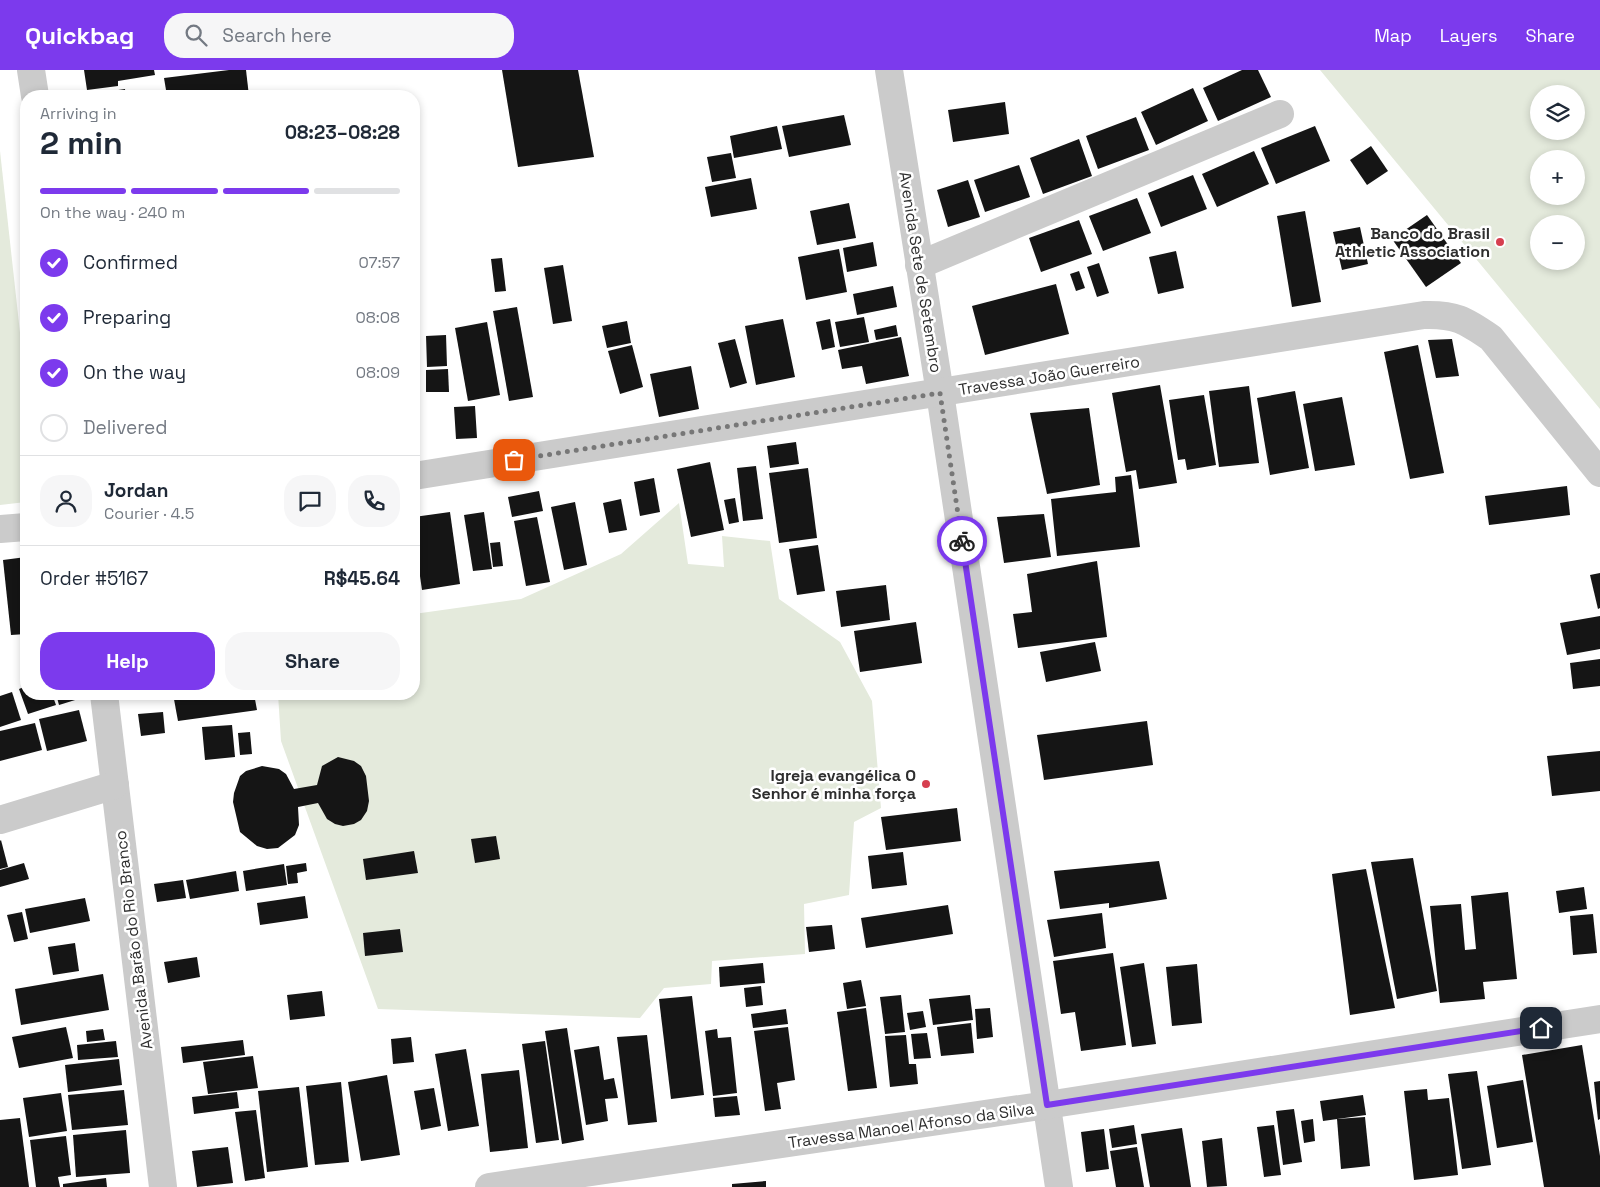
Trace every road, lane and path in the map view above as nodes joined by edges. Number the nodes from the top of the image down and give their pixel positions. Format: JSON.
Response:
{"nodes":[{"id":1,"x":31,"y":70,"type":"edge"},
{"id":2,"x":889,"y":70,"type":"edge"},
{"id":3,"x":33,"y":90,"type":"edge"},
{"id":4,"x":1280,"y":114,"type":"dead end"},
{"id":5,"x":919,"y":265,"type":"junction"},
{"id":6,"x":940,"y":393,"type":"junction"},
{"id":7,"x":1600,"y":474,"type":"edge"},
{"id":8,"x":420,"y":475,"type":"edge"},
{"id":9,"x":20,"y":527,"type":"edge"},
{"id":10,"x":0,"y":529,"type":"edge"},
{"id":11,"x":105,"y":700,"type":"edge"},
{"id":12,"x":115,"y":785,"type":"junction"},
{"id":13,"x":0,"y":820,"type":"edge"},
{"id":14,"x":1600,"y":1019,"type":"edge"},
{"id":15,"x":1047,"y":1105,"type":"junction"},
{"id":16,"x":163,"y":1187,"type":"edge"},
{"id":17,"x":488,"y":1187,"type":"edge"},
{"id":18,"x":1059,"y":1187,"type":"edge"}],
"edges":[{"from":1,"to":3,"type":"street"},
{"from":2,"to":5,"type":"street","name":"Avenida Sete de Setembro"},
{"from":4,"to":5,"type":"street"},
{"from":5,"to":6,"type":"street","name":"Avenida Sete de Setembro"},
{"from":6,"to":7,"type":"street","name":"Travessa João Guerreiro"},
{"from":6,"to":8,"type":"street","name":"Travessa João Guerreiro"},
{"from":6,"to":15,"type":"street","name":"Avenida Sete de Setembro"},
{"from":9,"to":10,"type":"street"},
{"from":11,"to":12,"type":"street","name":"Avenida Barão do Rio Branco"},
{"from":12,"to":13,"type":"street"},
{"from":12,"to":16,"type":"street","name":"Avenida Barão do Rio Branco"},
{"from":14,"to":15,"type":"street","name":"Travessa Manoel Afonso da Silva"},
{"from":15,"to":17,"type":"street","name":"Travessa Manoel Afonso da Silva"},
{"from":15,"to":18,"type":"street","name":"Avenida Sete de Setembro"}]}
